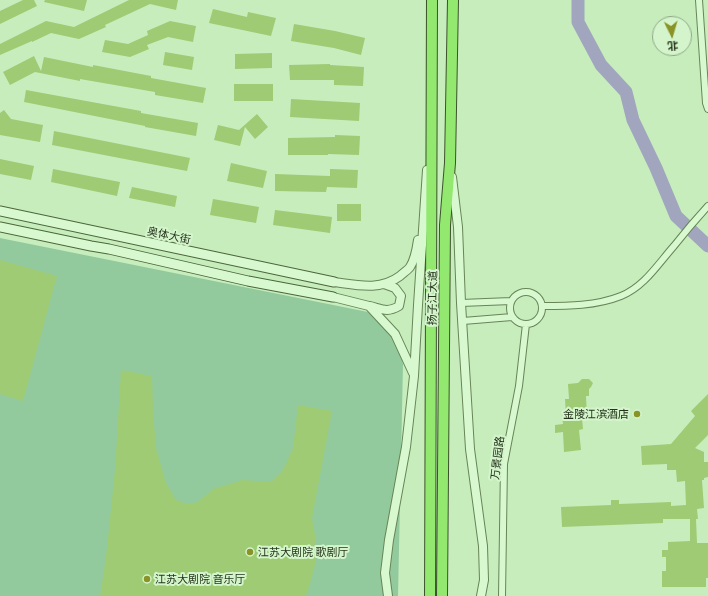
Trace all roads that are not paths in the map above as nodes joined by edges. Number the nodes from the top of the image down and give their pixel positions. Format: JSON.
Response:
{"nodes":[{"id":1,"x":432,"y":0,"type":"edge"},
{"id":2,"x":453,"y":0,"type":"edge"},
{"id":3,"x":700,"y":0,"type":"edge"},
{"id":4,"x":432,"y":87,"type":"junction"},
{"id":5,"x":708,"y":110,"type":"edge"},
{"id":6,"x":450,"y":163,"type":"junction"},
{"id":7,"x":425,"y":204,"type":"junction"},
{"id":8,"x":708,"y":206,"type":"edge"},
{"id":9,"x":0,"y":211,"type":"edge"},
{"id":10,"x":0,"y":227,"type":"edge"},
{"id":11,"x":334,"y":282,"type":"joint"},
{"id":12,"x":384,"y":284,"type":"junction"},
{"id":13,"x":332,"y":297,"type":"joint"},
{"id":14,"x":511,"y":301,"type":"junction"},
{"id":15,"x":462,"y":303,"type":"junction"},
{"id":16,"x":369,"y":306,"type":"junction"},
{"id":17,"x":542,"y":306,"type":"junction"},
{"id":18,"x":512,"y":317,"type":"junction"},
{"id":19,"x":463,"y":321,"type":"junction"},
{"id":20,"x":526,"y":324,"type":"junction"},
{"id":21,"x":414,"y":376,"type":"junction"},
{"id":22,"x":388,"y":596,"type":"edge"},
{"id":23,"x":430,"y":596,"type":"edge"},
{"id":24,"x":442,"y":596,"type":"edge"},
{"id":25,"x":481,"y":596,"type":"edge"},
{"id":26,"x":502,"y":596,"type":"edge"}],
"edges":[{"from":1,"to":4,"type":"highway","name":"扬子江大道"},
{"from":2,"to":6,"type":"highway","name":"扬子江大道"},
{"from":3,"to":5,"type":"street"},
{"from":4,"to":7,"type":"street"},
{"from":4,"to":23,"type":"highway","name":"扬子江大道"},
{"from":6,"to":15,"type":"street"},
{"from":6,"to":24,"type":"highway","name":"扬子江大道"},
{"from":7,"to":12,"type":"street"},
{"from":7,"to":21,"type":"street"},
{"from":8,"to":17,"type":"street"},
{"from":9,"to":11,"type":"main road","name":"奥体大街"},
{"from":10,"to":13,"type":"main road"},
{"from":11,"to":12,"type":"street"},
{"from":12,"to":16,"type":"street"},
{"from":13,"to":16,"type":"street"},
{"from":14,"to":15,"type":"street"},
{"from":14,"to":17,"type":"street"},
{"from":14,"to":18,"type":"street"},
{"from":15,"to":19,"type":"street"},
{"from":16,"to":21,"type":"street"},
{"from":17,"to":20,"type":"street"},
{"from":18,"to":19,"type":"street"},
{"from":18,"to":20,"type":"street"},
{"from":19,"to":25,"type":"street"},
{"from":20,"to":26,"type":"street","name":"万景园路"},
{"from":21,"to":22,"type":"street"}]}
